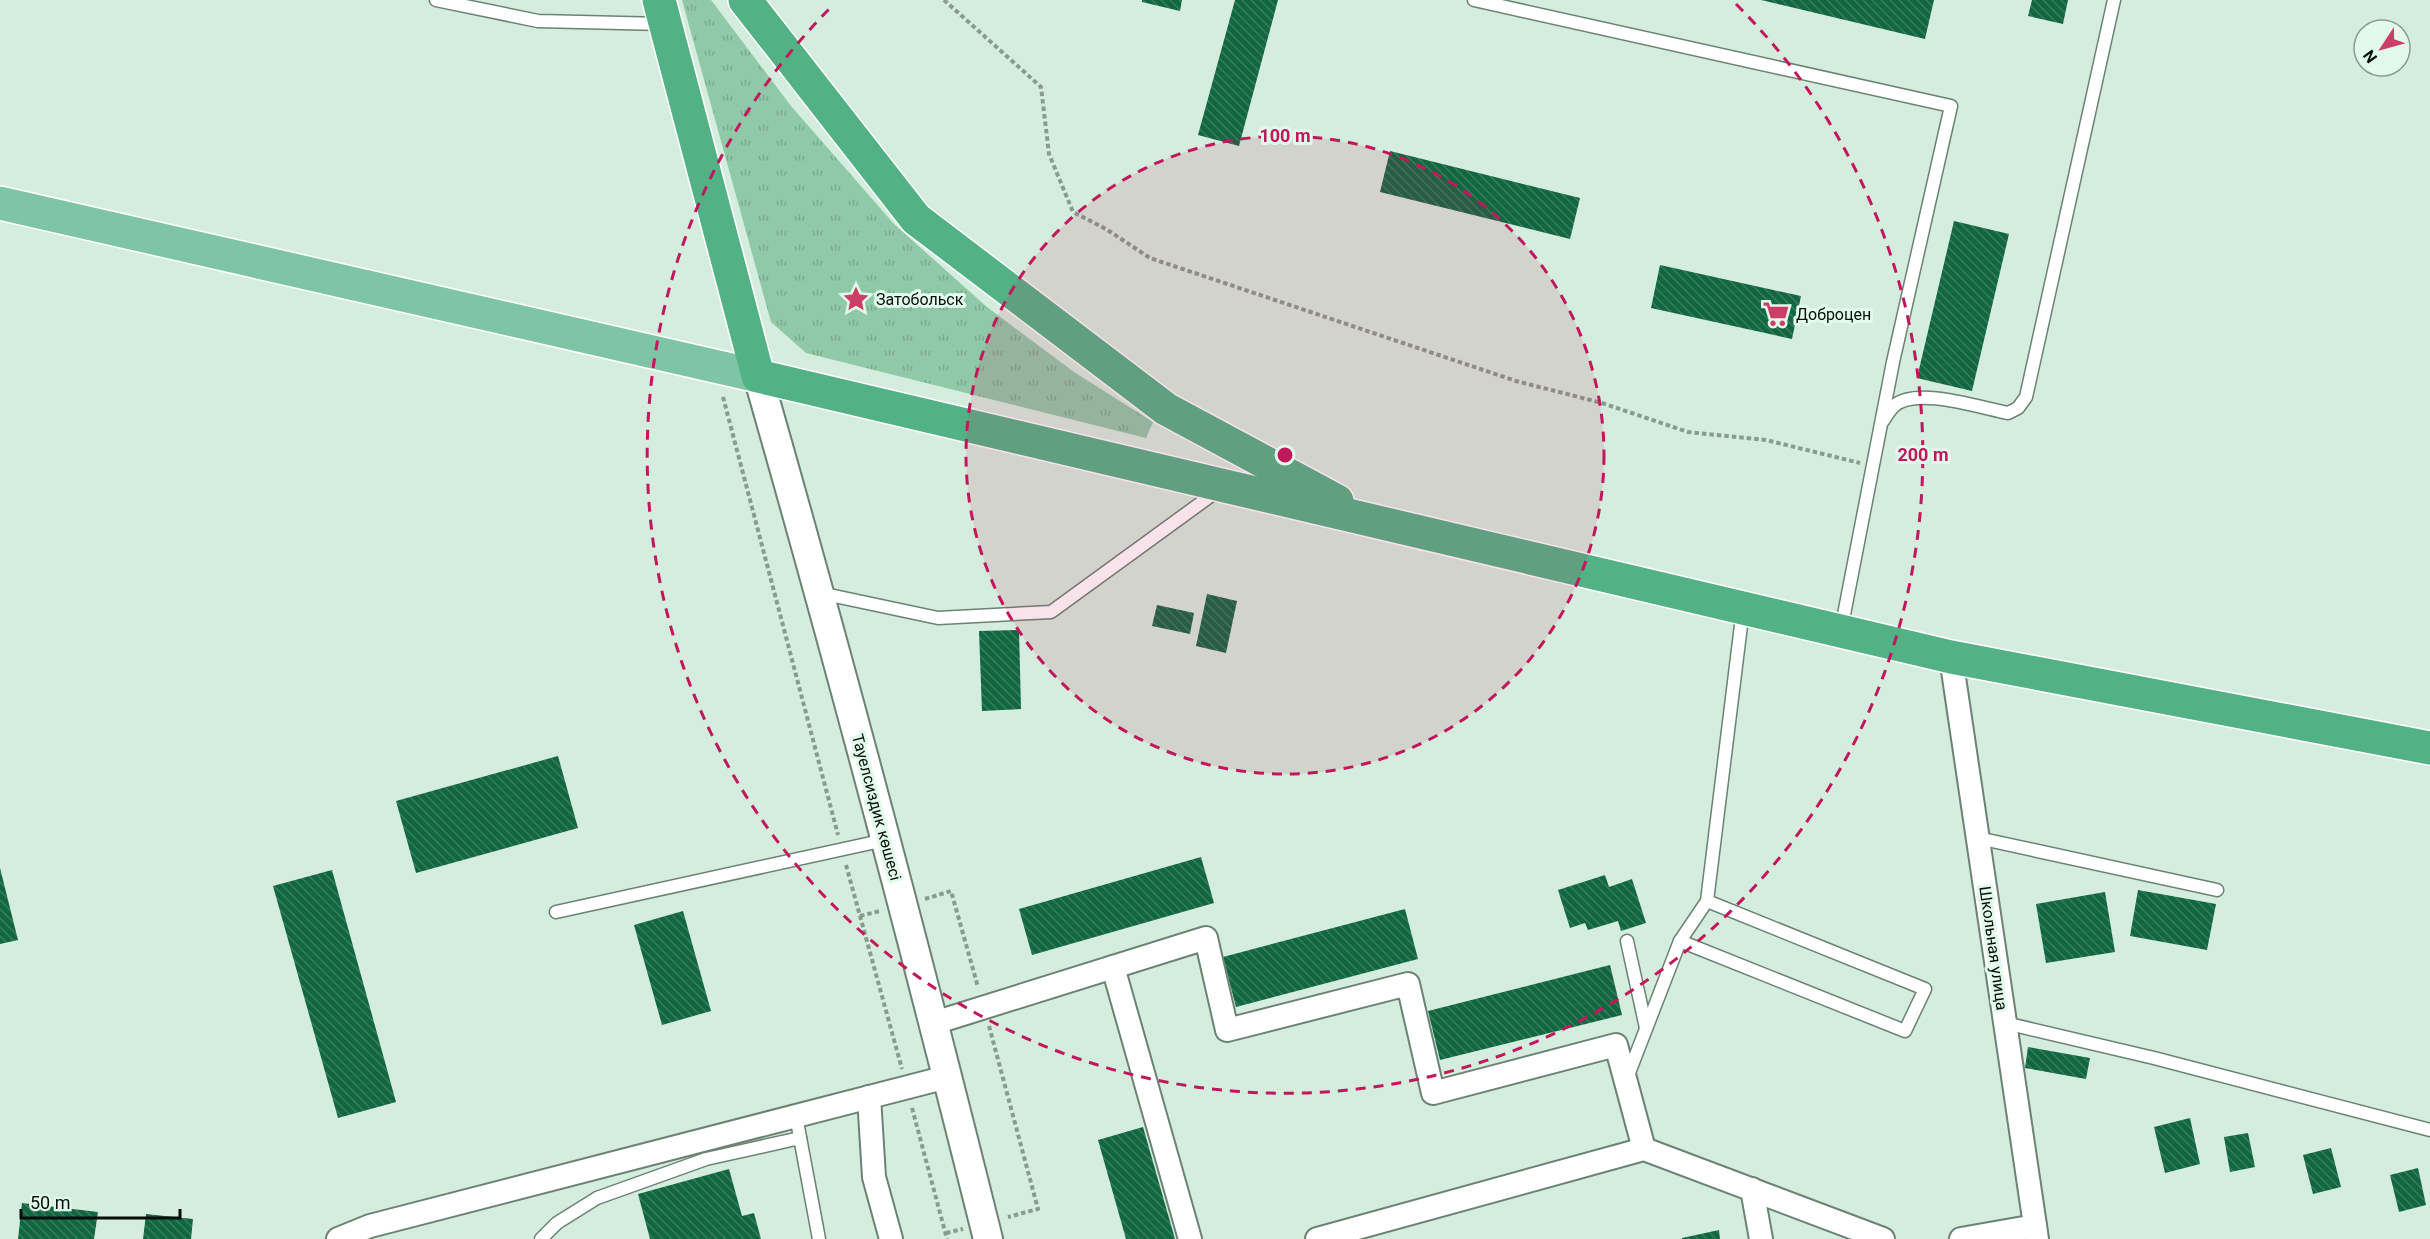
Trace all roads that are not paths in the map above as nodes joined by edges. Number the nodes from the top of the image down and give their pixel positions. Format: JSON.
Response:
{"nodes":[{"id":1,"x":436,"y":0,"type":"edge"},
{"id":2,"x":746,"y":0,"type":"edge"},
{"id":3,"x":1474,"y":0,"type":"edge"},
{"id":4,"x":2114,"y":0,"type":"edge"},
{"id":5,"x":662,"y":12,"type":"edge"},
{"id":6,"x":0,"y":203,"type":"edge"},
{"id":7,"x":758,"y":376,"type":"junction"},
{"id":8,"x":1880,"y":424,"type":"junction"},
{"id":9,"x":1224,"y":486,"type":"junction"},
{"id":10,"x":1378,"y":523,"type":"junction"},
{"id":11,"x":820,"y":593,"type":"junction"},
{"id":12,"x":1743,"y":609,"type":"junction"},
{"id":13,"x":1841,"y":632,"type":"junction"},
{"id":14,"x":1951,"y":657,"type":"junction"},
{"id":15,"x":2430,"y":748,"type":"edge"},
{"id":16,"x":1978,"y":838,"type":"junction"},
{"id":17,"x":885,"y":840,"type":"junction"},
{"id":18,"x":2217,"y":890,"type":"dead end"},
{"id":19,"x":1707,"y":901,"type":"junction"},
{"id":20,"x":556,"y":912,"type":"dead end"},
{"id":21,"x":1627,"y":941,"type":"dead end"},
{"id":22,"x":1680,"y":941,"type":"junction"},
{"id":23,"x":1113,"y":967,"type":"junction"},
{"id":24,"x":934,"y":1023,"type":"junction"},
{"id":25,"x":2005,"y":1023,"type":"junction"},
{"id":26,"x":1646,"y":1029,"type":"junction"},
{"id":27,"x":947,"y":1077,"type":"junction"},
{"id":28,"x":1626,"y":1082,"type":"junction"},
{"id":29,"x":869,"y":1097,"type":"junction"},
{"id":30,"x":798,"y":1127,"type":"junction"},
{"id":31,"x":2430,"y":1130,"type":"edge"},
{"id":32,"x":1644,"y":1149,"type":"junction"},
{"id":33,"x":1752,"y":1190,"type":"junction"},
{"id":34,"x":986,"y":1231,"type":"edge"},
{"id":35,"x":2036,"y":1233,"type":"edge"},
{"id":36,"x":1343,"y":1236,"type":"edge"},
{"id":37,"x":338,"y":1239,"type":"edge"},
{"id":38,"x":542,"y":1239,"type":"edge"},
{"id":39,"x":819,"y":1239,"type":"edge"},
{"id":40,"x":891,"y":1239,"type":"edge"},
{"id":41,"x":1190,"y":1239,"type":"edge"},
{"id":42,"x":1317,"y":1239,"type":"edge"},
{"id":43,"x":1761,"y":1239,"type":"edge"},
{"id":44,"x":1883,"y":1239,"type":"edge"},
{"id":45,"x":1961,"y":1239,"type":"edge"}],
"edges":[{"from":1,"to":5,"type":"lane"},
{"from":2,"to":10,"type":"highway"},
{"from":3,"to":8,"type":"lane"},
{"from":4,"to":8,"type":"lane"},
{"from":5,"to":7,"type":"highway"},
{"from":6,"to":7,"type":"main road"},
{"from":7,"to":9,"type":"highway"},
{"from":7,"to":11,"type":"street","name":"Тауелсиздик көшесі"},
{"from":8,"to":13,"type":"lane"},
{"from":9,"to":10,"type":"highway"},
{"from":9,"to":11,"type":"lane"},
{"from":10,"to":12,"type":"highway"},
{"from":11,"to":17,"type":"street","name":"Тауелсиздик көшесі"},
{"from":12,"to":13,"type":"highway"},
{"from":12,"to":19,"type":"lane"},
{"from":13,"to":14,"type":"highway"},
{"from":14,"to":15,"type":"highway"},
{"from":14,"to":16,"type":"street","name":"Школьная улица"},
{"from":16,"to":18,"type":"lane"},
{"from":16,"to":25,"type":"street","name":"Школьная улица"},
{"from":17,"to":20,"type":"lane"},
{"from":17,"to":24,"type":"street","name":"Тауелсиздик көшесі"},
{"from":19,"to":22,"type":"lane"},
{"from":19,"to":22,"type":"lane"},
{"from":21,"to":26,"type":"lane"},
{"from":22,"to":26,"type":"lane"},
{"from":23,"to":24,"type":"street"},
{"from":23,"to":28,"type":"street"},
{"from":23,"to":41,"type":"street"},
{"from":24,"to":27,"type":"street","name":"Тауелсиздик көшесі"},
{"from":25,"to":31,"type":"lane"},
{"from":25,"to":35,"type":"street","name":"Школьная улица"},
{"from":26,"to":28,"type":"lane"},
{"from":27,"to":29,"type":"street"},
{"from":27,"to":34,"type":"street","name":"Тауелсиздик көшесі"},
{"from":28,"to":32,"type":"street"},
{"from":29,"to":30,"type":"street"},
{"from":29,"to":40,"type":"street"},
{"from":30,"to":37,"type":"street"},
{"from":30,"to":38,"type":"lane"},
{"from":30,"to":39,"type":"lane"},
{"from":32,"to":33,"type":"street"},
{"from":32,"to":36,"type":"street"},
{"from":33,"to":43,"type":"street"},
{"from":33,"to":44,"type":"street"},
{"from":35,"to":45,"type":"street"},
{"from":36,"to":42,"type":"street"}]}
